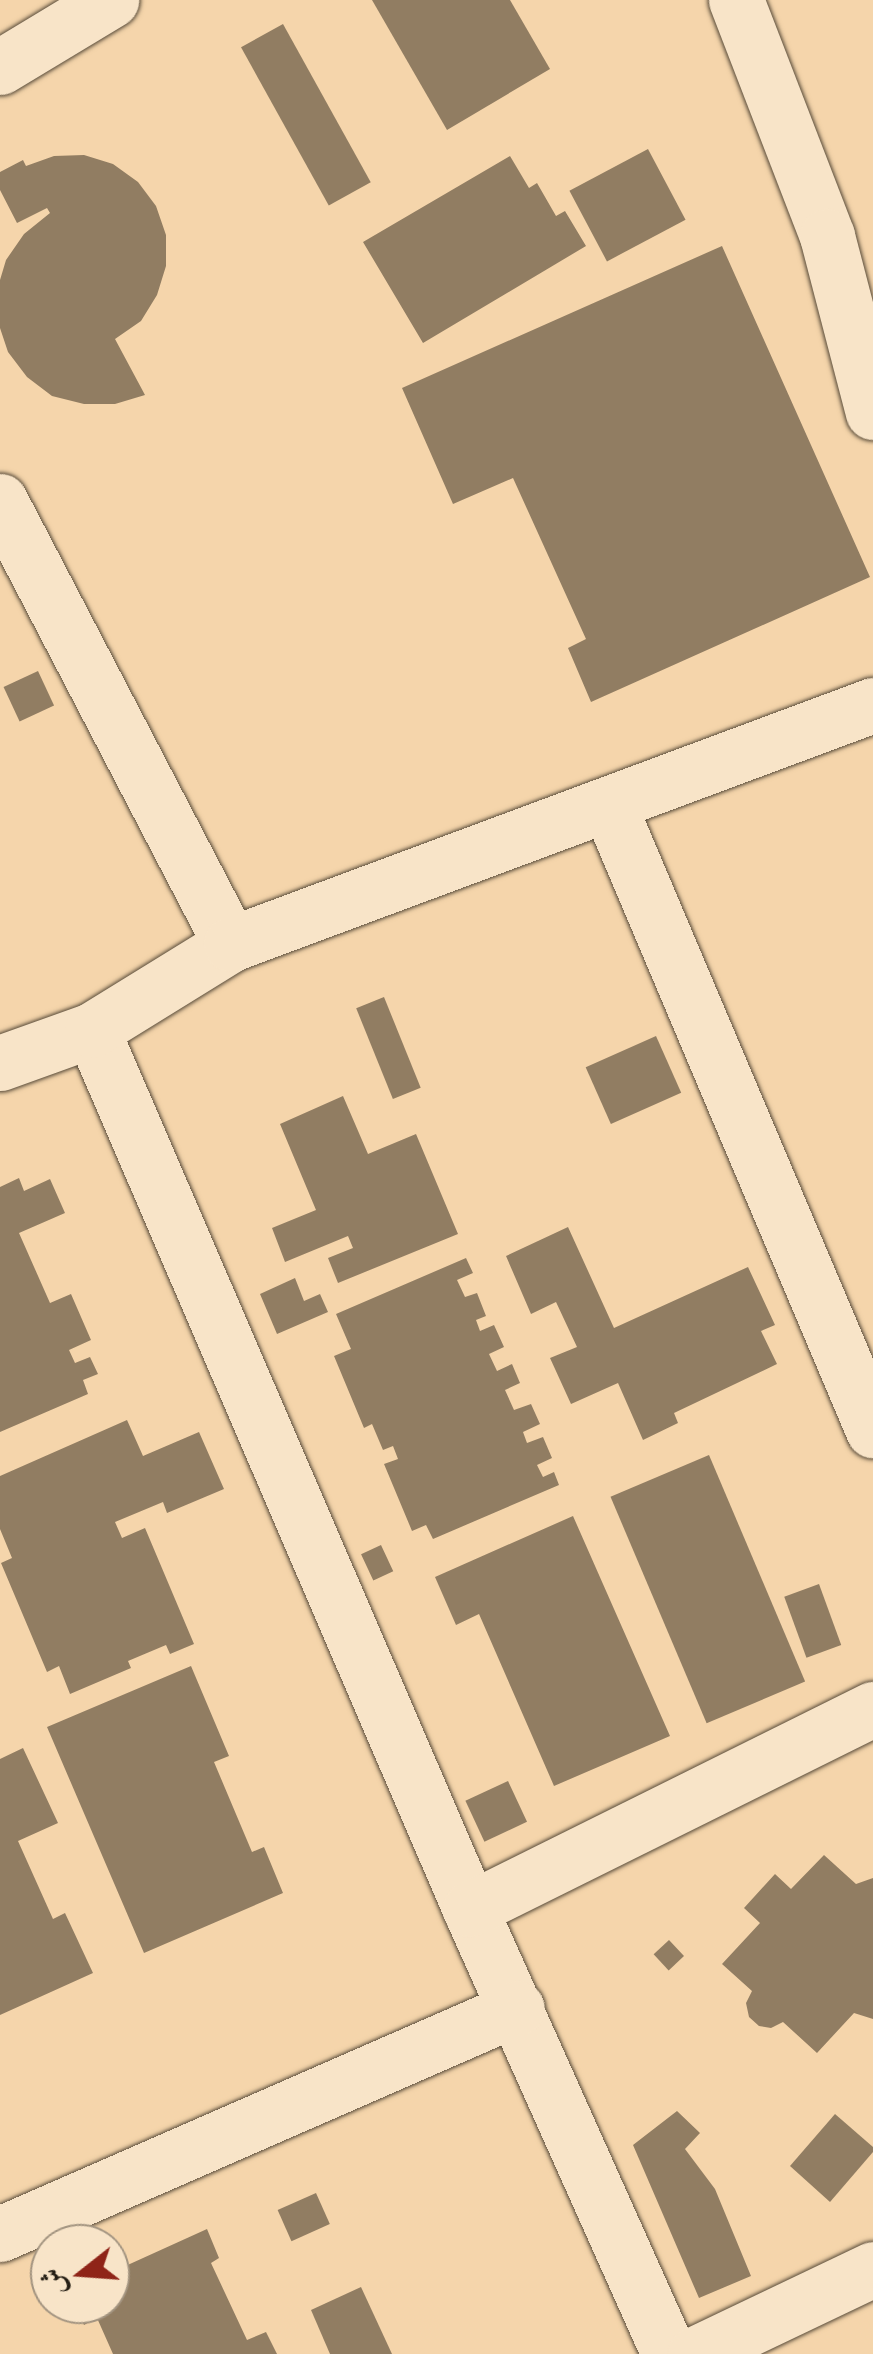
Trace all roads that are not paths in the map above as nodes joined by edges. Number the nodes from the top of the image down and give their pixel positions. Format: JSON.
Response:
{"nodes":[{"id":1,"x":111,"y":0,"type":"edge"},
{"id":2,"x":736,"y":0,"type":"edge"},
{"id":3,"x":0,"y":67,"type":"edge"},
{"id":4,"x":873,"y":412,"type":"edge"},
{"id":5,"x":0,"y":502,"type":"edge"},
{"id":6,"x":873,"y":705,"type":"edge"},
{"id":7,"x":609,"y":806,"type":"junction"},
{"id":8,"x":231,"y":944,"type":"junction"},
{"id":9,"x":92,"y":1030,"type":"junction"},
{"id":10,"x":0,"y":1063,"type":"edge"},
{"id":11,"x":873,"y":1430,"type":"edge"},
{"id":12,"x":873,"y":1710,"type":"edge"},
{"id":13,"x":470,"y":1909,"type":"junction"},
{"id":14,"x":517,"y":2008,"type":"junction"},
{"id":15,"x":0,"y":2234,"type":"edge"},
{"id":16,"x":873,"y":2268,"type":"edge"},
{"id":17,"x":669,"y":2354,"type":"edge"},
{"id":18,"x":695,"y":2354,"type":"edge"}],
"edges":[{"from":1,"to":3,"type":"street"},
{"from":2,"to":4,"type":"street"},
{"from":5,"to":8,"type":"street"},
{"from":6,"to":7,"type":"street"},
{"from":7,"to":8,"type":"street"},
{"from":7,"to":11,"type":"street"},
{"from":8,"to":9,"type":"street"},
{"from":9,"to":10,"type":"street"},
{"from":9,"to":13,"type":"street"},
{"from":12,"to":13,"type":"street"},
{"from":13,"to":14,"type":"street"},
{"from":14,"to":15,"type":"street"},
{"from":14,"to":17,"type":"street"},
{"from":16,"to":18,"type":"street"}]}
